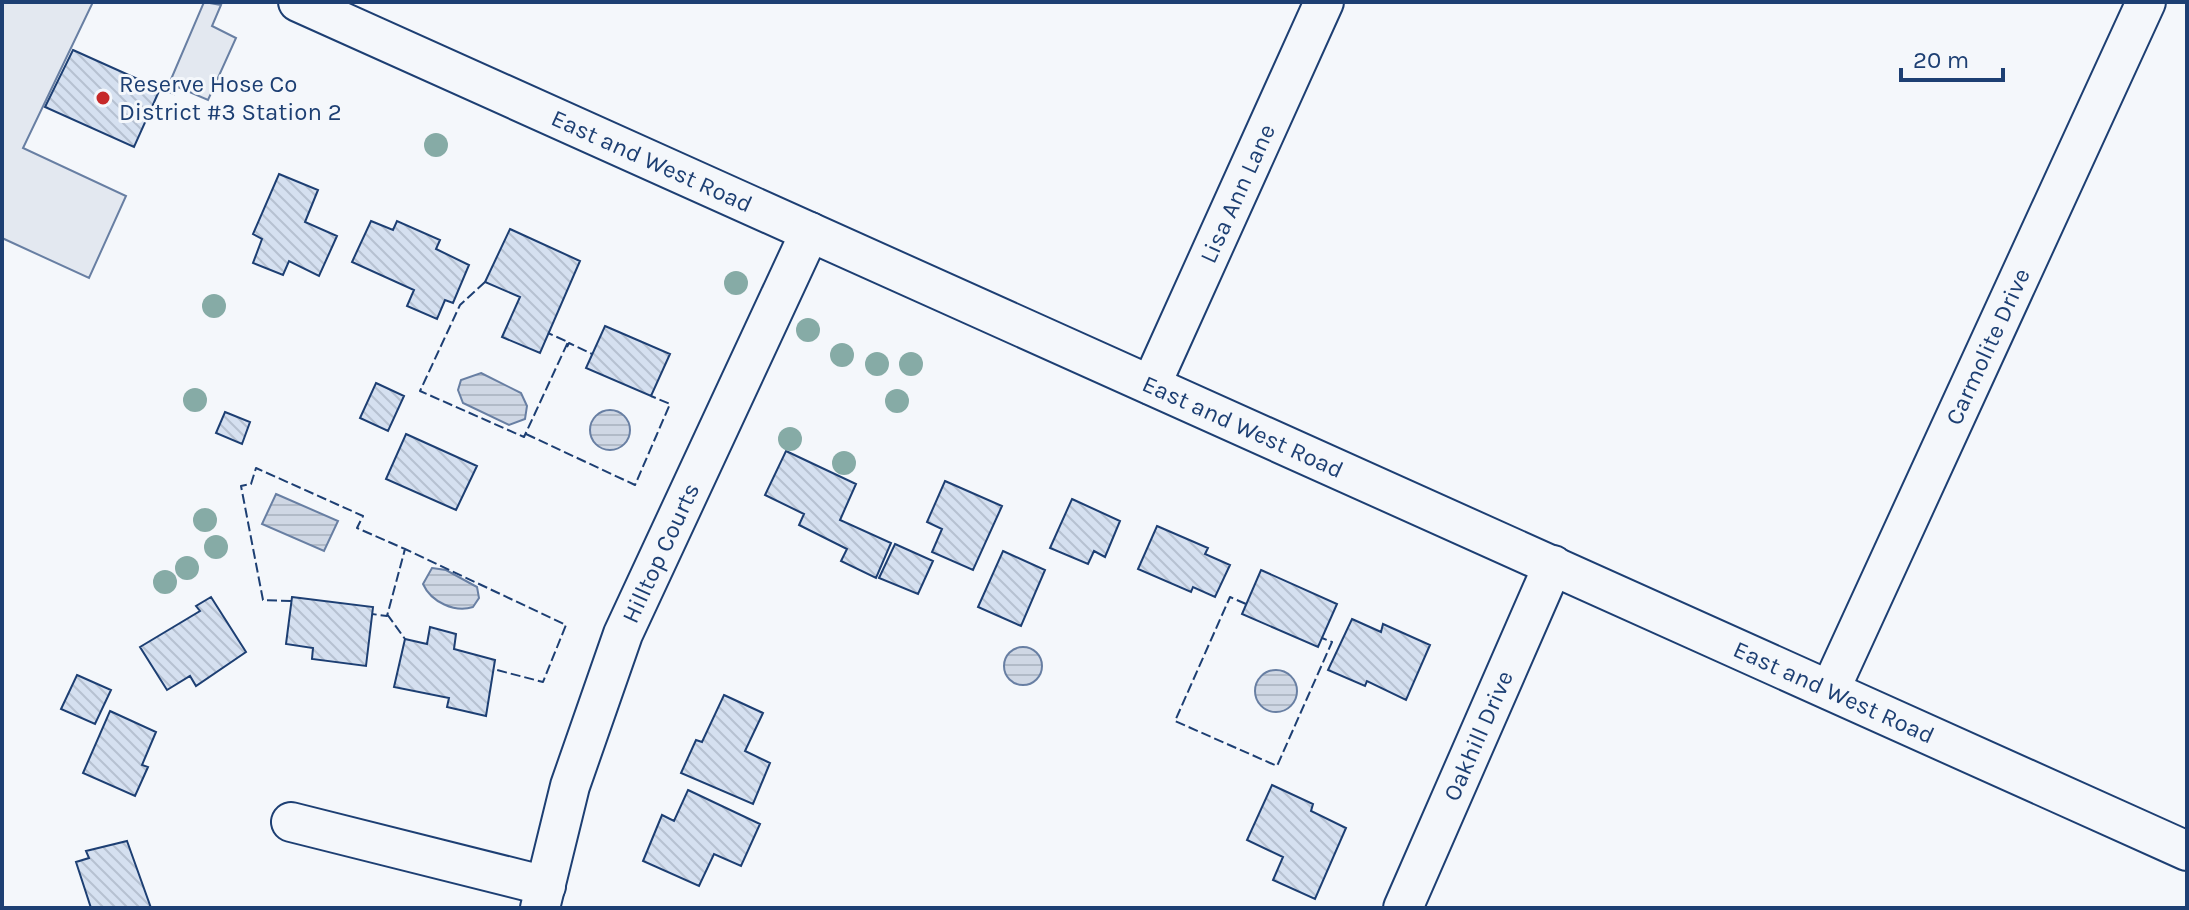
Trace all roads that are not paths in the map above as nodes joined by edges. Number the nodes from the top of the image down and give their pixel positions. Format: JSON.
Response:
{"nodes":[{"id":1,"x":1324,"y":2,"type":"edge"},
{"id":2,"x":2146,"y":2,"type":"edge"},
{"id":3,"x":320,"y":6,"type":"edge"},
{"id":4,"x":810,"y":232,"type":"junction"},
{"id":5,"x":1151,"y":385,"type":"junction"},
{"id":6,"x":1553,"y":565,"type":"junction"},
{"id":7,"x":1830,"y":690,"type":"junction"},
{"id":8,"x":291,"y":822,"type":"dead end"},
{"id":9,"x":2187,"y":851,"type":"edge"},
{"id":10,"x":543,"y":897,"type":"edge"},
{"id":11,"x":1403,"y":908,"type":"edge"}],
"edges":[{"from":1,"to":5,"type":"street","name":"Lisa Ann Lane"},
{"from":2,"to":7,"type":"street","name":"Carmolite Drive"},
{"from":3,"to":4,"type":"street","name":"East and West Road"},
{"from":4,"to":5,"type":"street","name":"East and West Road"},
{"from":4,"to":10,"type":"street","name":"Hilltop Courts"},
{"from":5,"to":6,"type":"street","name":"East and West Road"},
{"from":6,"to":7,"type":"street","name":"East and West Road"},
{"from":6,"to":11,"type":"street","name":"Oakhill Drive"},
{"from":7,"to":9,"type":"street","name":"East and West Road"},
{"from":8,"to":10,"type":"street","name":"Hilltop Courts"}]}
